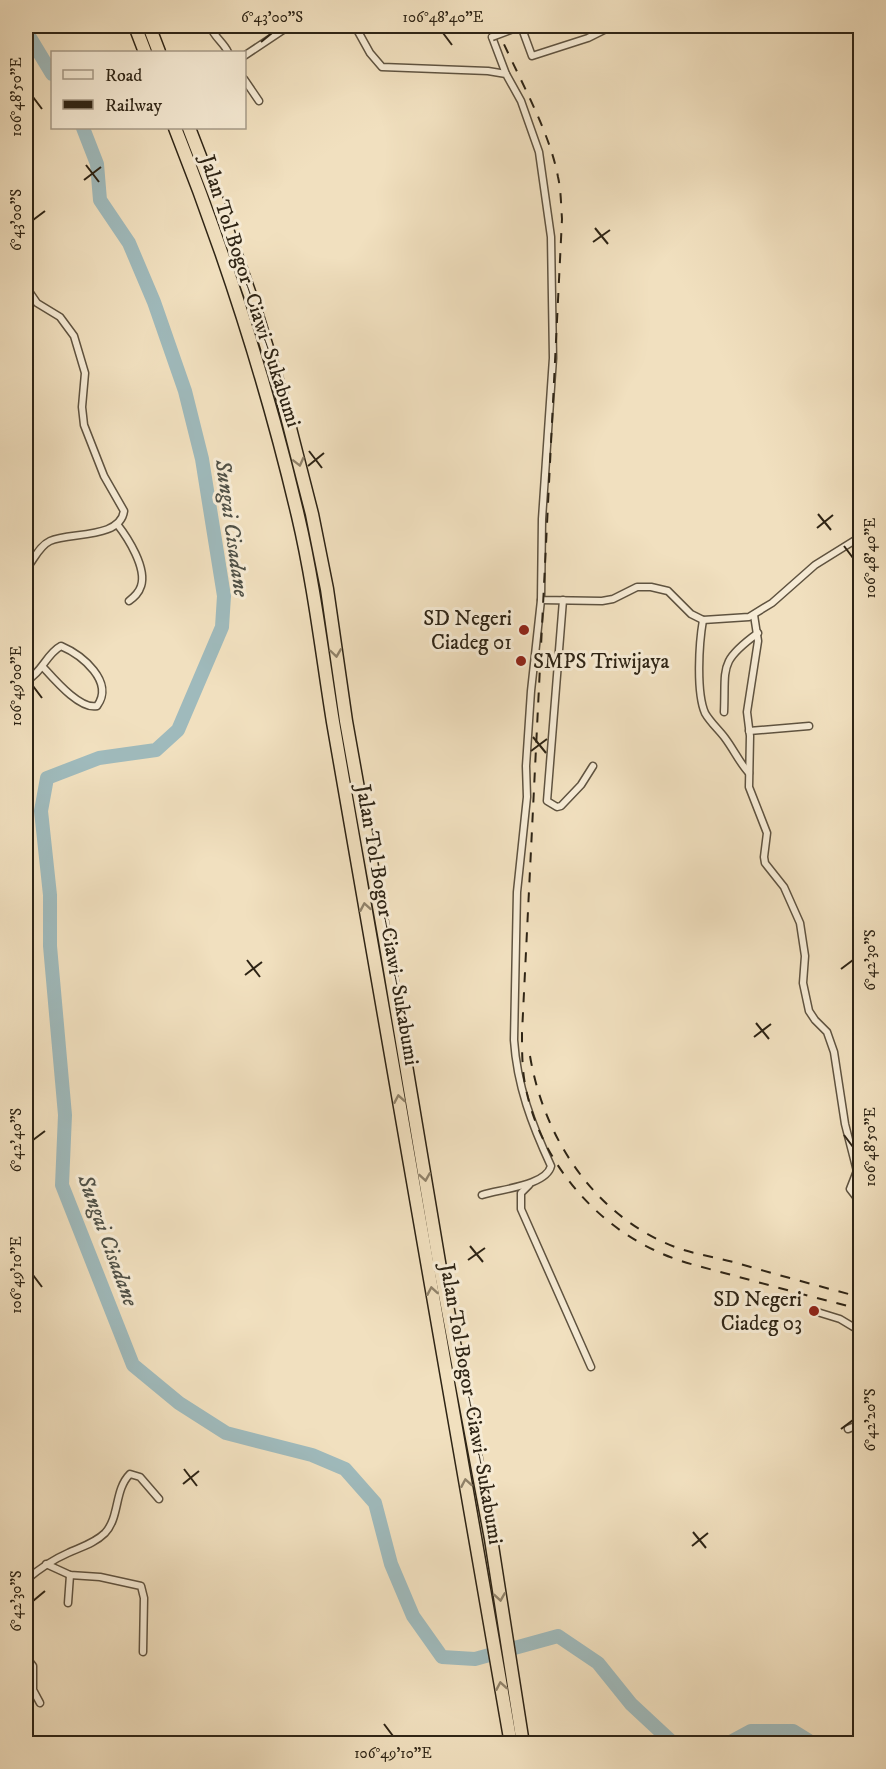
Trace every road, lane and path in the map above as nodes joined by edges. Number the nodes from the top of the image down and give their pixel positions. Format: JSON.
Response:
{"nodes":[{"id":1,"x":135,"y":26,"type":"edge"},
{"id":2,"x":148,"y":26,"type":"edge"},
{"id":3,"x":210,"y":26,"type":"edge"},
{"id":4,"x":289,"y":26,"type":"edge"},
{"id":5,"x":355,"y":26,"type":"edge"},
{"id":6,"x":521,"y":26,"type":"edge"},
{"id":7,"x":612,"y":26,"type":"edge"},
{"id":8,"x":146,"y":51,"type":"edge"},
{"id":9,"x":159,"y":51,"type":"edge"},
{"id":10,"x":227,"y":51,"type":"edge"},
{"id":11,"x":246,"y":55,"type":"edge"},
{"id":12,"x":506,"y":74,"type":"junction"},
{"id":13,"x":246,"y":82,"type":"edge"},
{"id":14,"x":259,"y":101,"type":"dead end"},
{"id":15,"x":175,"y":129,"type":"edge"},
{"id":16,"x":189,"y":129,"type":"edge"},
{"id":17,"x":26,"y":287,"type":"edge"},
{"id":18,"x":117,"y":524,"type":"junction"},
{"id":19,"x":861,"y":537,"type":"edge"},
{"id":20,"x":26,"y":569,"type":"edge"},
{"id":21,"x":542,"y":600,"type":"junction"},
{"id":22,"x":563,"y":600,"type":"junction"},
{"id":23,"x":129,"y":601,"type":"dead end"},
{"id":24,"x":754,"y":615,"type":"junction"},
{"id":25,"x":703,"y":620,"type":"junction"},
{"id":26,"x":758,"y":633,"type":"junction"},
{"id":27,"x":43,"y":667,"type":"junction"},
{"id":28,"x":26,"y":681,"type":"edge"},
{"id":29,"x":724,"y":712,"type":"dead end"},
{"id":30,"x":809,"y":726,"type":"dead end"},
{"id":31,"x":749,"y":731,"type":"junction"},
{"id":32,"x":593,"y":766,"type":"dead end"},
{"id":33,"x":749,"y":773,"type":"junction"},
{"id":34,"x":530,"y":1184,"type":"junction"},
{"id":35,"x":482,"y":1195,"type":"dead end"},
{"id":36,"x":861,"y":1202,"type":"edge"},
{"id":37,"x":814,"y":1311,"type":"dead end"},
{"id":38,"x":861,"y":1331,"type":"edge"},
{"id":39,"x":591,"y":1367,"type":"dead end"},
{"id":40,"x":861,"y":1424,"type":"edge"},
{"id":41,"x":848,"y":1429,"type":"dead end"},
{"id":42,"x":159,"y":1499,"type":"dead end"},
{"id":43,"x":46,"y":1564,"type":"junction"},
{"id":44,"x":70,"y":1575,"type":"junction"},
{"id":45,"x":26,"y":1580,"type":"edge"},
{"id":46,"x":68,"y":1603,"type":"dead end"},
{"id":47,"x":143,"y":1652,"type":"dead end"},
{"id":48,"x":26,"y":1657,"type":"edge"},
{"id":49,"x":40,"y":1702,"type":"dead end"},
{"id":50,"x":510,"y":1743,"type":"edge"},
{"id":51,"x":523,"y":1743,"type":"edge"}],
"edges":[{"from":1,"to":8,"type":"highway"},
{"from":2,"to":9,"type":"highway"},
{"from":3,"to":10,"type":"street"},
{"from":4,"to":11,"type":"street"},
{"from":5,"to":12,"type":"street"},
{"from":6,"to":7,"type":"street"},
{"from":6,"to":12,"type":"street","bridge":true},
{"from":12,"to":21,"type":"street"},
{"from":13,"to":14,"type":"street"},
{"from":50,"to":15,"type":"highway","name":"Jalan Tol Bogor–Ciawi–Sukabumi","one_way":true},
{"from":16,"to":51,"type":"highway","name":"Jalan Tol Bogor–Ciawi–Sukabumi","one_way":true},
{"from":17,"to":18,"type":"street"},
{"from":18,"to":20,"type":"street"},
{"from":18,"to":23,"type":"street"},
{"from":19,"to":24,"type":"street"},
{"from":21,"to":22,"type":"street"},
{"from":21,"to":34,"type":"street"},
{"from":22,"to":25,"type":"street"},
{"from":22,"to":32,"type":"street"},
{"from":24,"to":25,"type":"street"},
{"from":24,"to":26,"type":"street"},
{"from":25,"to":33,"type":"street"},
{"from":26,"to":29,"type":"street"},
{"from":26,"to":31,"type":"street"},
{"from":27,"to":27,"type":"street"},
{"from":27,"to":28,"type":"street"},
{"from":30,"to":31,"type":"street"},
{"from":31,"to":33,"type":"street"},
{"from":33,"to":36,"type":"street"},
{"from":34,"to":35,"type":"street"},
{"from":34,"to":39,"type":"street"},
{"from":37,"to":38,"type":"street"},
{"from":40,"to":41,"type":"street"},
{"from":42,"to":43,"type":"street"},
{"from":43,"to":44,"type":"street"},
{"from":43,"to":45,"type":"street"},
{"from":44,"to":46,"type":"street"},
{"from":44,"to":47,"type":"street"},
{"from":48,"to":49,"type":"street"}]}
